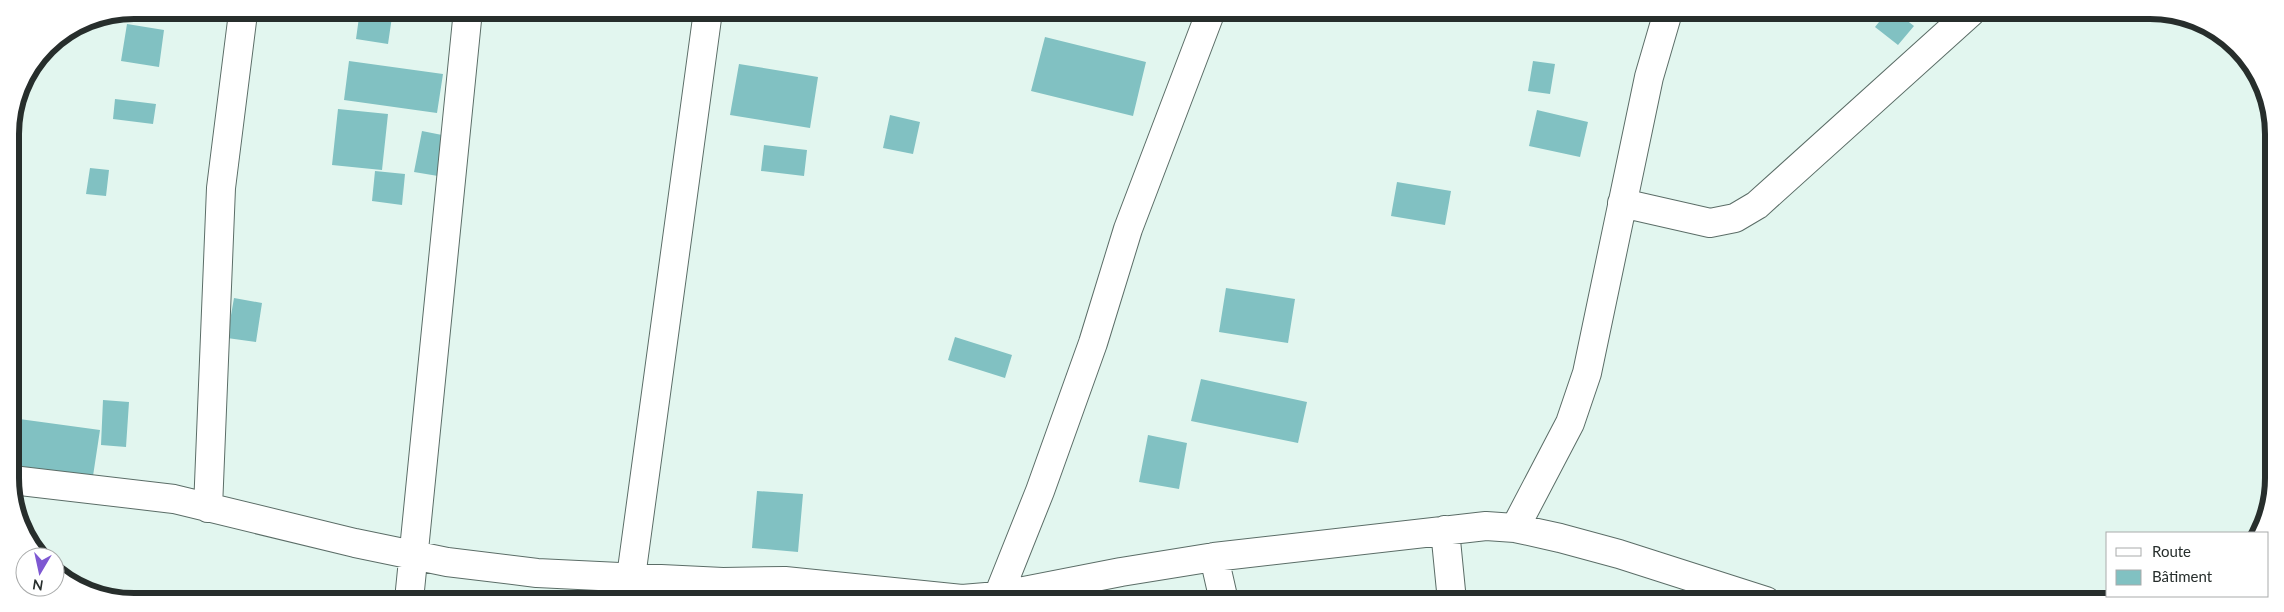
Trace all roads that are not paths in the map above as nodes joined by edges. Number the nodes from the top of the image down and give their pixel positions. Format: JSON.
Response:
{"nodes":[{"id":1,"x":242,"y":19,"type":"edge"},
{"id":2,"x":467,"y":19,"type":"edge"},
{"id":3,"x":707,"y":19,"type":"edge"},
{"id":4,"x":1208,"y":19,"type":"edge"},
{"id":5,"x":1666,"y":19,"type":"edge"},
{"id":6,"x":1963,"y":19,"type":"edge"},
{"id":7,"x":1622,"y":203,"type":"junction"},
{"id":8,"x":19,"y":481,"type":"edge"},
{"id":9,"x":208,"y":508,"type":"junction"},
{"id":10,"x":1515,"y":528,"type":"junction"},
{"id":11,"x":1444,"y":530,"type":"junction"},
{"id":12,"x":412,"y":556,"type":"junction"},
{"id":13,"x":1214,"y":557,"type":"junction"},
{"id":14,"x":631,"y":577,"type":"junction"},
{"id":15,"x":783,"y":590,"type":"edge"},
{"id":16,"x":728,"y":591,"type":"edge"},
{"id":17,"x":1707,"y":591,"type":"edge"},
{"id":18,"x":409,"y":593,"type":"edge"},
{"id":19,"x":843,"y":593,"type":"edge"},
{"id":20,"x":999,"y":593,"type":"edge"},
{"id":21,"x":1013,"y":593,"type":"edge"},
{"id":22,"x":1222,"y":593,"type":"edge"},
{"id":23,"x":1451,"y":593,"type":"edge"}],
"edges":[{"from":1,"to":9,"type":"street"},
{"from":2,"to":12,"type":"street"},
{"from":3,"to":14,"type":"street"},
{"from":4,"to":20,"type":"street"},
{"from":5,"to":7,"type":"street"},
{"from":6,"to":7,"type":"street"},
{"from":7,"to":10,"type":"street"},
{"from":8,"to":9,"type":"street"},
{"from":9,"to":12,"type":"street"},
{"from":10,"to":11,"type":"street"},
{"from":10,"to":17,"type":"street"},
{"from":11,"to":13,"type":"street"},
{"from":11,"to":23,"type":"street"},
{"from":12,"to":14,"type":"street"},
{"from":12,"to":18,"type":"street"},
{"from":13,"to":21,"type":"street"},
{"from":13,"to":22,"type":"street"},
{"from":14,"to":16,"type":"street"},
{"from":15,"to":16,"type":"street"},
{"from":15,"to":19,"type":"street"}]}
